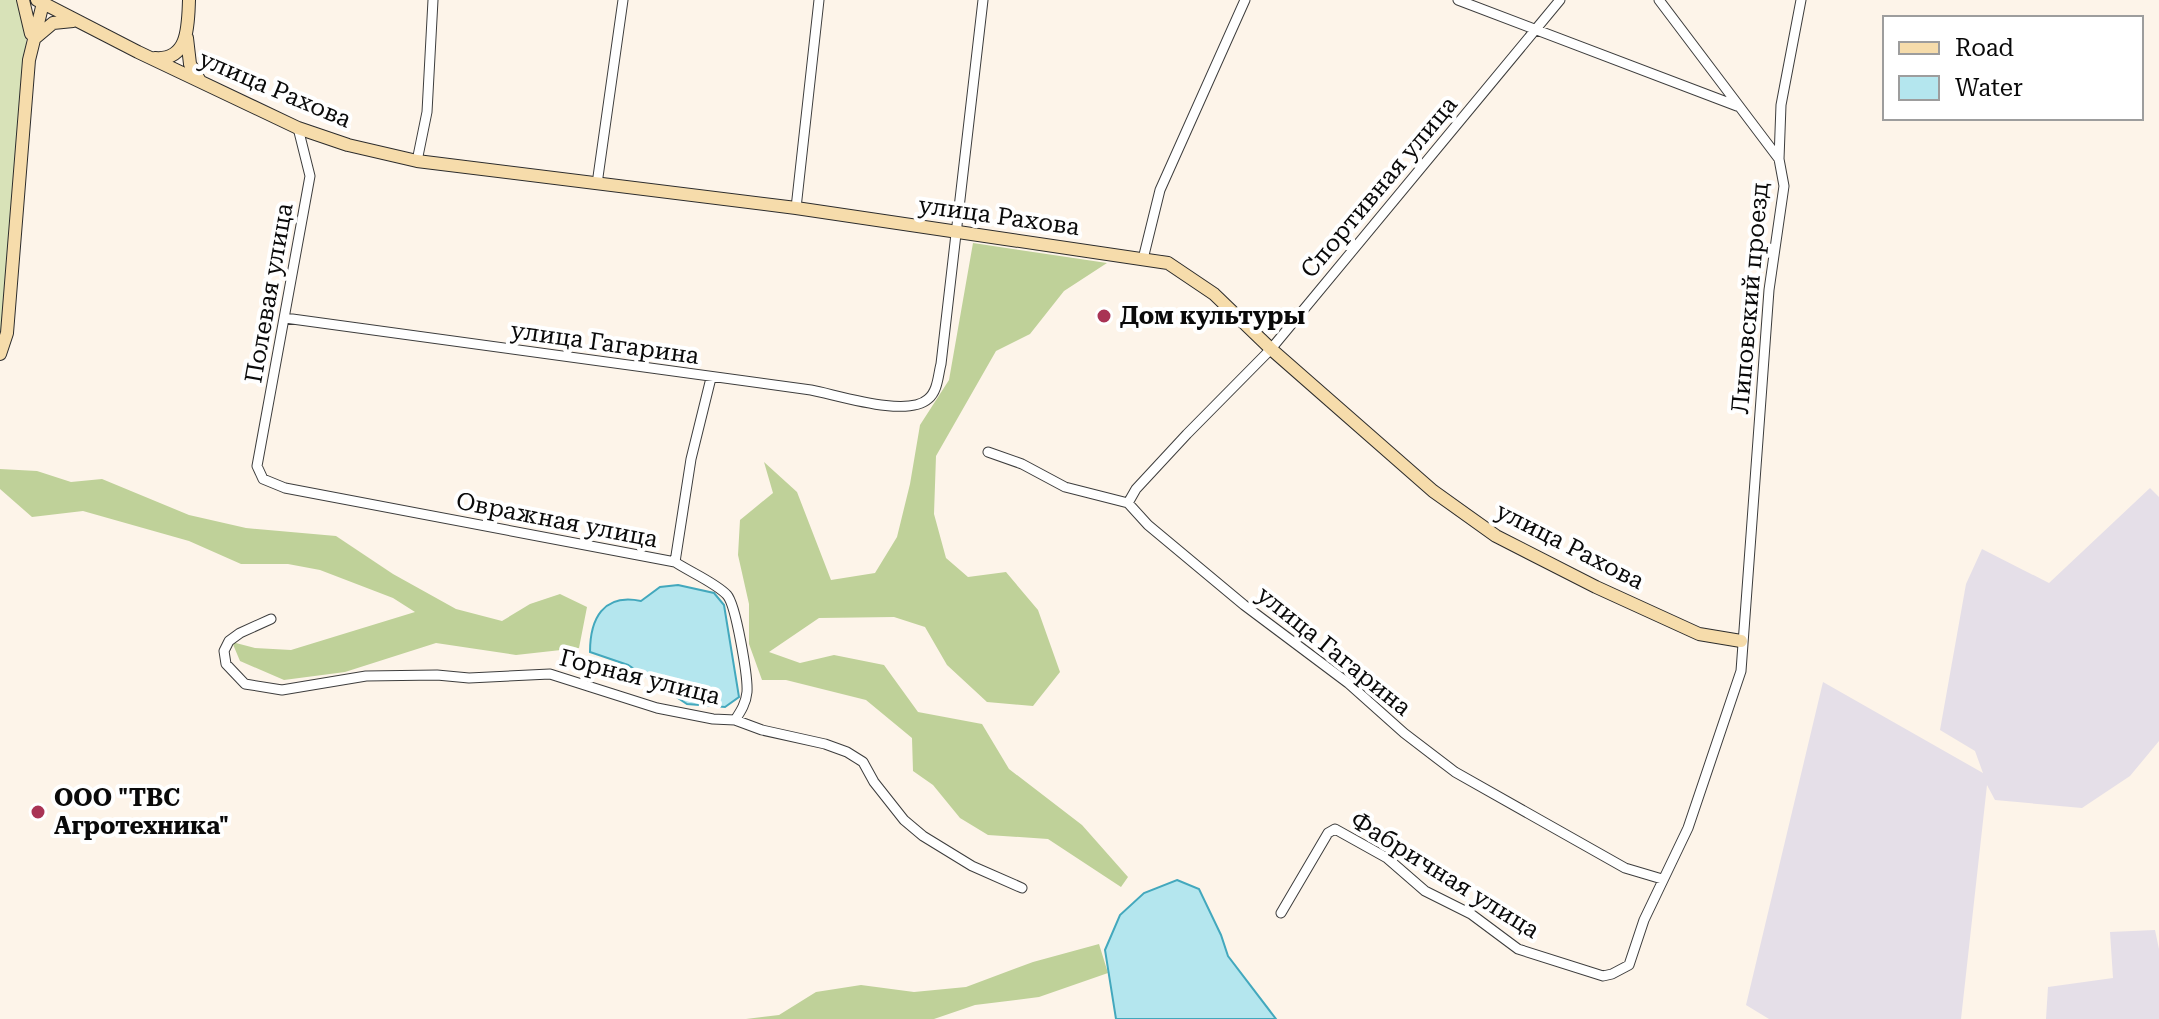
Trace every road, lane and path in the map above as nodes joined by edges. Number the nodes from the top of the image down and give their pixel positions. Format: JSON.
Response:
{"nodes":[{"id":1,"x":23,"y":0,"type":"edge"},
{"id":2,"x":189,"y":0,"type":"edge"},
{"id":3,"x":433,"y":0,"type":"edge"},
{"id":4,"x":623,"y":0,"type":"edge"},
{"id":5,"x":819,"y":0,"type":"edge"},
{"id":6,"x":983,"y":0,"type":"edge"},
{"id":7,"x":1245,"y":0,"type":"edge"},
{"id":8,"x":1458,"y":0,"type":"edge"},
{"id":9,"x":1560,"y":0,"type":"edge"},
{"id":10,"x":1659,"y":0,"type":"edge"},
{"id":11,"x":1801,"y":0,"type":"edge"},
{"id":12,"x":40,"y":2,"type":"edge"},
{"id":13,"x":77,"y":21,"type":"junction"},
{"id":14,"x":1536,"y":30,"type":"junction"},
{"id":15,"x":186,"y":35,"type":"junction"},
{"id":16,"x":32,"y":41,"type":"junction"},
{"id":17,"x":152,"y":58,"type":"junction"},
{"id":18,"x":201,"y":82,"type":"junction"},
{"id":19,"x":1740,"y":107,"type":"junction"},
{"id":20,"x":298,"y":128,"type":"junction"},
{"id":21,"x":1779,"y":159,"type":"junction"},
{"id":22,"x":417,"y":161,"type":"junction"},
{"id":23,"x":597,"y":184,"type":"junction"},
{"id":24,"x":796,"y":208,"type":"junction"},
{"id":25,"x":957,"y":232,"type":"junction"},
{"id":26,"x":1143,"y":259,"type":"junction"},
{"id":27,"x":285,"y":318,"type":"junction"},
{"id":28,"x":1271,"y":349,"type":"junction"},
{"id":29,"x":0,"y":354,"type":"edge"},
{"id":30,"x":711,"y":378,"type":"junction"},
{"id":31,"x":988,"y":452,"type":"dead end"},
{"id":32,"x":257,"y":466,"type":"joint"},
{"id":33,"x":1128,"y":503,"type":"junction"},
{"id":34,"x":675,"y":562,"type":"junction"},
{"id":35,"x":271,"y":619,"type":"dead end"},
{"id":36,"x":1741,"y":641,"type":"junction"},
{"id":37,"x":735,"y":720,"type":"junction"},
{"id":38,"x":1662,"y":879,"type":"junction"},
{"id":39,"x":1022,"y":888,"type":"dead end"},
{"id":40,"x":1281,"y":913,"type":"dead end"},
{"id":41,"x":1629,"y":965,"type":"joint"}],
"edges":[{"from":1,"to":16,"type":"street"},
{"from":2,"to":15,"type":"street"},
{"from":3,"to":22,"type":"street"},
{"from":4,"to":23,"type":"street"},
{"from":5,"to":24,"type":"street"},
{"from":6,"to":25,"type":"street"},
{"from":7,"to":26,"type":"street"},
{"from":8,"to":14,"type":"street"},
{"from":9,"to":14,"type":"street","name":"Спортивная улица"},
{"from":10,"to":19,"type":"street","name":"Липовский проезд"},
{"from":11,"to":21,"type":"street"},
{"from":12,"to":13,"type":"street","name":"улица Рахова"},
{"from":12,"to":16,"type":"street"},
{"from":13,"to":16,"type":"street"},
{"from":13,"to":17,"type":"street","name":"улица Рахова"},
{"from":14,"to":19,"type":"street"},
{"from":14,"to":28,"type":"street","name":"Спортивная улица"},
{"from":15,"to":17,"type":"street"},
{"from":15,"to":18,"type":"street"},
{"from":16,"to":29,"type":"street"},
{"from":17,"to":18,"type":"street","name":"улица Рахова"},
{"from":18,"to":20,"type":"street","name":"улица Рахова"},
{"from":19,"to":21,"type":"street","name":"Липовский проезд"},
{"from":20,"to":22,"type":"street","name":"улица Рахова"},
{"from":20,"to":27,"type":"street","name":"Полевая улица"},
{"from":21,"to":36,"type":"street","name":"Липовский проезд"},
{"from":22,"to":23,"type":"street","name":"улица Рахова"},
{"from":23,"to":24,"type":"street","name":"улица Рахова"},
{"from":24,"to":25,"type":"street","name":"улица Рахова"},
{"from":25,"to":26,"type":"street","name":"улица Рахова"},
{"from":25,"to":30,"type":"street","name":"улица Гагарина"},
{"from":26,"to":28,"type":"street","name":"улица Рахова"},
{"from":27,"to":30,"type":"street","name":"улица Гагарина"},
{"from":27,"to":32,"type":"street","name":"Полевая улица"},
{"from":28,"to":33,"type":"street","name":"Спортивная улица"},
{"from":28,"to":36,"type":"street","name":"улица Рахова"},
{"from":30,"to":34,"type":"street","name":"Овражная улица"},
{"from":31,"to":33,"type":"street"},
{"from":32,"to":34,"type":"street","name":"Овражная улица"},
{"from":33,"to":38,"type":"street","name":"улица Гагарина"},
{"from":34,"to":37,"type":"street"},
{"from":35,"to":37,"type":"street","name":"Горная улица"},
{"from":36,"to":38,"type":"street","name":"Липовский проезд"},
{"from":37,"to":39,"type":"street","name":"Горная улица"},
{"from":38,"to":41,"type":"street","name":"Липовский проезд"},
{"from":40,"to":41,"type":"street","name":"Фабричная улица"}]}
